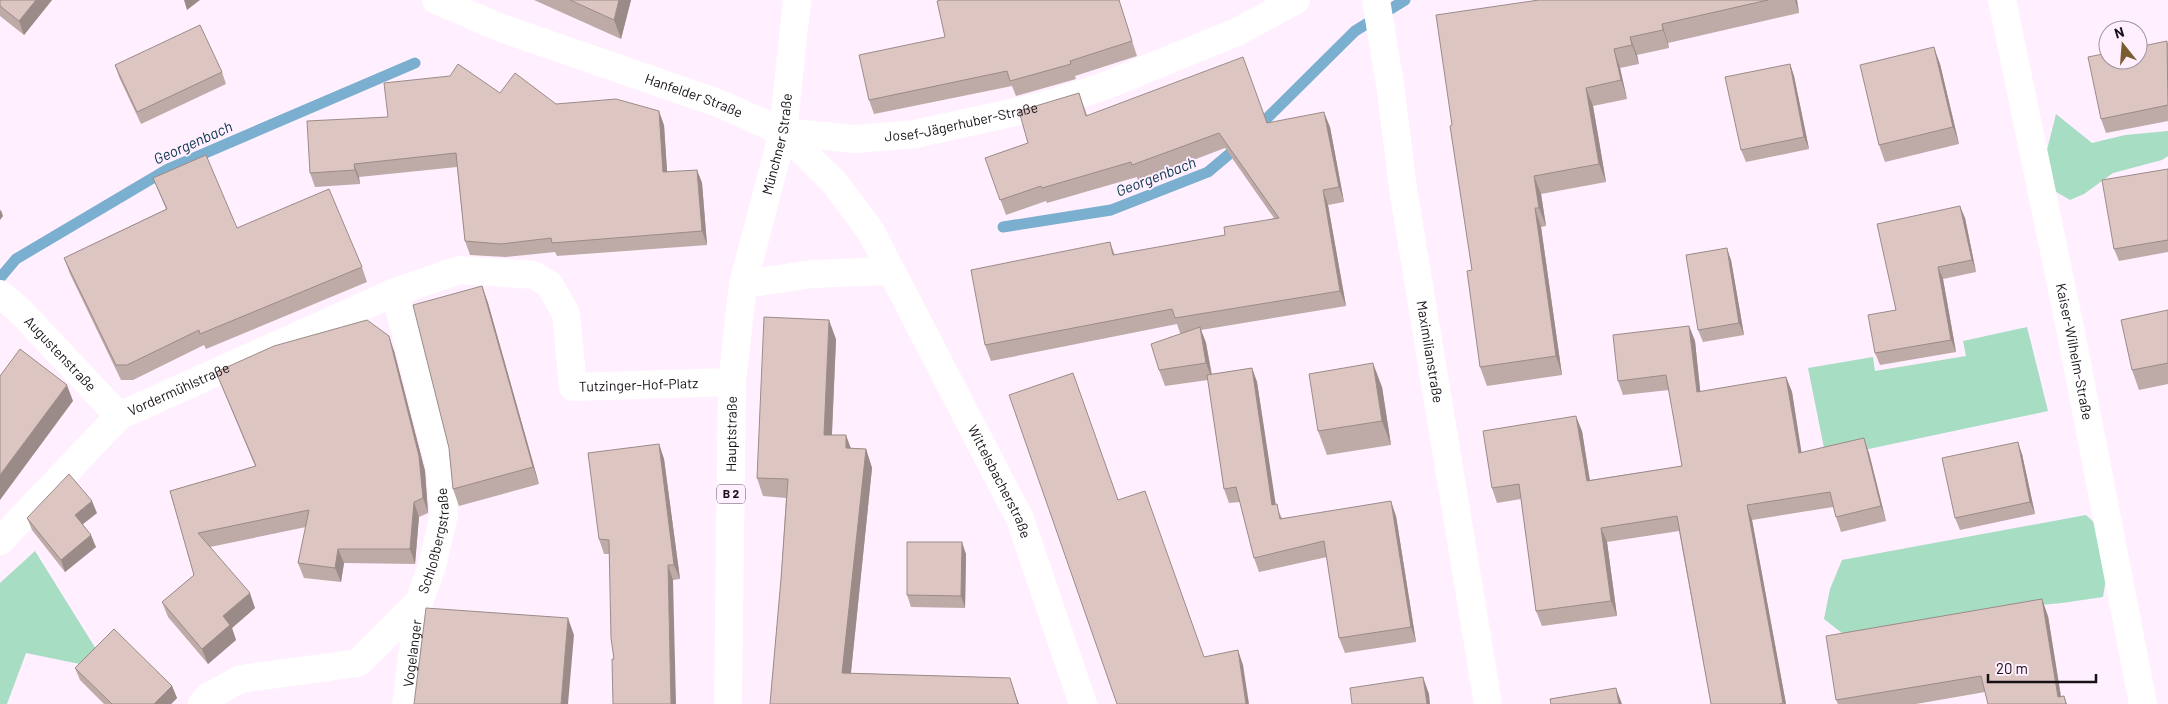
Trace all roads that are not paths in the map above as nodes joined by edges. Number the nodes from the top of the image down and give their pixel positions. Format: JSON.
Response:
{"nodes":[{"id":1,"x":436,"y":0,"type":"edge"},
{"id":2,"x":797,"y":0,"type":"edge"},
{"id":3,"x":1296,"y":0,"type":"edge"},
{"id":4,"x":1376,"y":0,"type":"edge"},
{"id":5,"x":2002,"y":0,"type":"edge"},
{"id":6,"x":783,"y":132,"type":"junction"},
{"id":7,"x":891,"y":271,"type":"junction"},
{"id":8,"x":743,"y":284,"type":"junction"},
{"id":9,"x":395,"y":292,"type":"junction"},
{"id":10,"x":9,"y":302,"type":"edge"},
{"id":11,"x":732,"y":382,"type":"junction"},
{"id":12,"x":120,"y":416,"type":"junction"},
{"id":13,"x":0,"y":541,"type":"edge"},
{"id":14,"x":419,"y":602,"type":"junction"},
{"id":15,"x":202,"y":704,"type":"edge"},
{"id":16,"x":406,"y":704,"type":"edge"},
{"id":17,"x":728,"y":704,"type":"edge"},
{"id":18,"x":1082,"y":704,"type":"edge"},
{"id":19,"x":1488,"y":704,"type":"edge"},
{"id":20,"x":2143,"y":704,"type":"edge"}],
"edges":[{"from":1,"to":6,"type":"street","name":"Hanfelder Straße"},
{"from":2,"to":6,"type":"street","name":"Münchner Straße"},
{"from":3,"to":6,"type":"street","name":"Josef-Jägerhuber-Straße"},
{"from":4,"to":19,"type":"street","name":"Maximilianstraße"},
{"from":5,"to":20,"type":"street","name":"Kaiser-Wilhelm-Straße"},
{"from":6,"to":7,"type":"street","name":"Hanfelder Straße"},
{"from":6,"to":8,"type":"street","name":"Münchner Straße"},
{"from":7,"to":8,"type":"street"},
{"from":7,"to":18,"type":"street","name":"Wittelsbacherstraße"},
{"from":8,"to":11,"type":"street","name":"Hauptstraße","number":"B 2"},
{"from":9,"to":11,"type":"street","name":"Tutzinger-Hof-Platz"},
{"from":9,"to":12,"type":"street","name":"Vordermühlstraße"},
{"from":9,"to":14,"type":"street","name":"Schloßbergstraße"},
{"from":10,"to":12,"type":"street","name":"Augustenstraße"},
{"from":11,"to":17,"type":"street","name":"Hauptstraße","number":"B 2"},
{"from":12,"to":13,"type":"street","name":"Vordermühlstraße"},
{"from":14,"to":15,"type":"street","name":"Schloßbergstraße"},
{"from":14,"to":16,"type":"street","name":"Vogelanger"}]}
